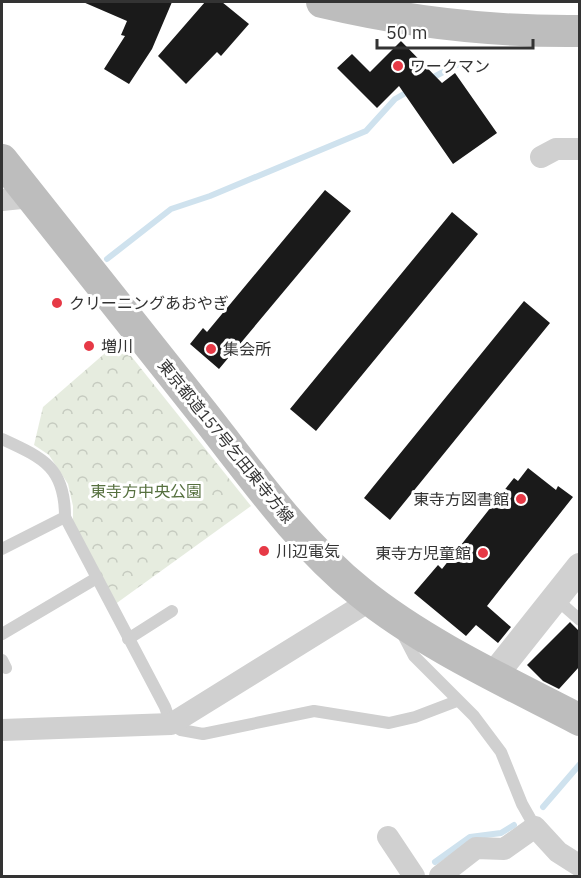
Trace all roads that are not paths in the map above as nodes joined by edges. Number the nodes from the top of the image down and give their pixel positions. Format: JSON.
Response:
{"nodes":[{"id":1,"x":322,"y":2,"type":"edge"},
{"id":2,"x":579,"y":31,"type":"edge"},
{"id":3,"x":579,"y":149,"type":"edge"},
{"id":4,"x":541,"y":157,"type":"dead end"},
{"id":5,"x":2,"y":160,"type":"edge"},
{"id":6,"x":16,"y":199,"type":"edge"},
{"id":7,"x":2,"y":439,"type":"edge"},
{"id":8,"x":65,"y":517,"type":"junction"},
{"id":9,"x":2,"y":549,"type":"edge"},
{"id":10,"x":579,"y":567,"type":"edge"},
{"id":11,"x":95,"y":579,"type":"junction"},
{"id":12,"x":554,"y":597,"type":"junction"},
{"id":13,"x":382,"y":608,"type":"junction"},
{"id":14,"x":172,"y":611,"type":"dead end"},
{"id":15,"x":579,"y":620,"type":"edge"},
{"id":16,"x":2,"y":634,"type":"edge"},
{"id":17,"x":128,"y":639,"type":"junction"},
{"id":18,"x":494,"y":675,"type":"junction"},
{"id":19,"x":457,"y":701,"type":"junction"},
{"id":20,"x":579,"y":720,"type":"edge"},
{"id":21,"x":171,"y":724,"type":"junction"},
{"id":22,"x":2,"y":730,"type":"edge"},
{"id":23,"x":535,"y":827,"type":"junction"},
{"id":24,"x":388,"y":837,"type":"dead end"},
{"id":25,"x":579,"y":866,"type":"edge"},
{"id":26,"x":414,"y":876,"type":"edge"},
{"id":27,"x":440,"y":876,"type":"edge"}],
"edges":[{"from":1,"to":2,"type":"main road"},
{"from":3,"to":4,"type":"street"},
{"from":5,"to":6,"type":"main road","name":"東京都道157号乞田東寺方線"},
{"from":6,"to":13,"type":"main road","name":"東京都道157号乞田東寺方線"},
{"from":7,"to":8,"type":"lane"},
{"from":8,"to":9,"type":"lane"},
{"from":8,"to":11,"type":"lane"},
{"from":10,"to":12,"type":"street"},
{"from":11,"to":16,"type":"lane"},
{"from":11,"to":17,"type":"lane"},
{"from":12,"to":15,"type":"lane"},
{"from":12,"to":18,"type":"street"},
{"from":13,"to":18,"type":"main road","name":"東京都道157号乞田東寺方線"},
{"from":13,"to":19,"type":"lane"},
{"from":13,"to":21,"type":"street"},
{"from":14,"to":17,"type":"lane"},
{"from":17,"to":21,"type":"lane"},
{"from":18,"to":20,"type":"main road","name":"東京都道157号乞田東寺方線"},
{"from":19,"to":21,"type":"lane"},
{"from":19,"to":23,"type":"lane"},
{"from":21,"to":22,"type":"street"},
{"from":23,"to":25,"type":"street"},
{"from":23,"to":27,"type":"street"},
{"from":24,"to":26,"type":"street"}]}
